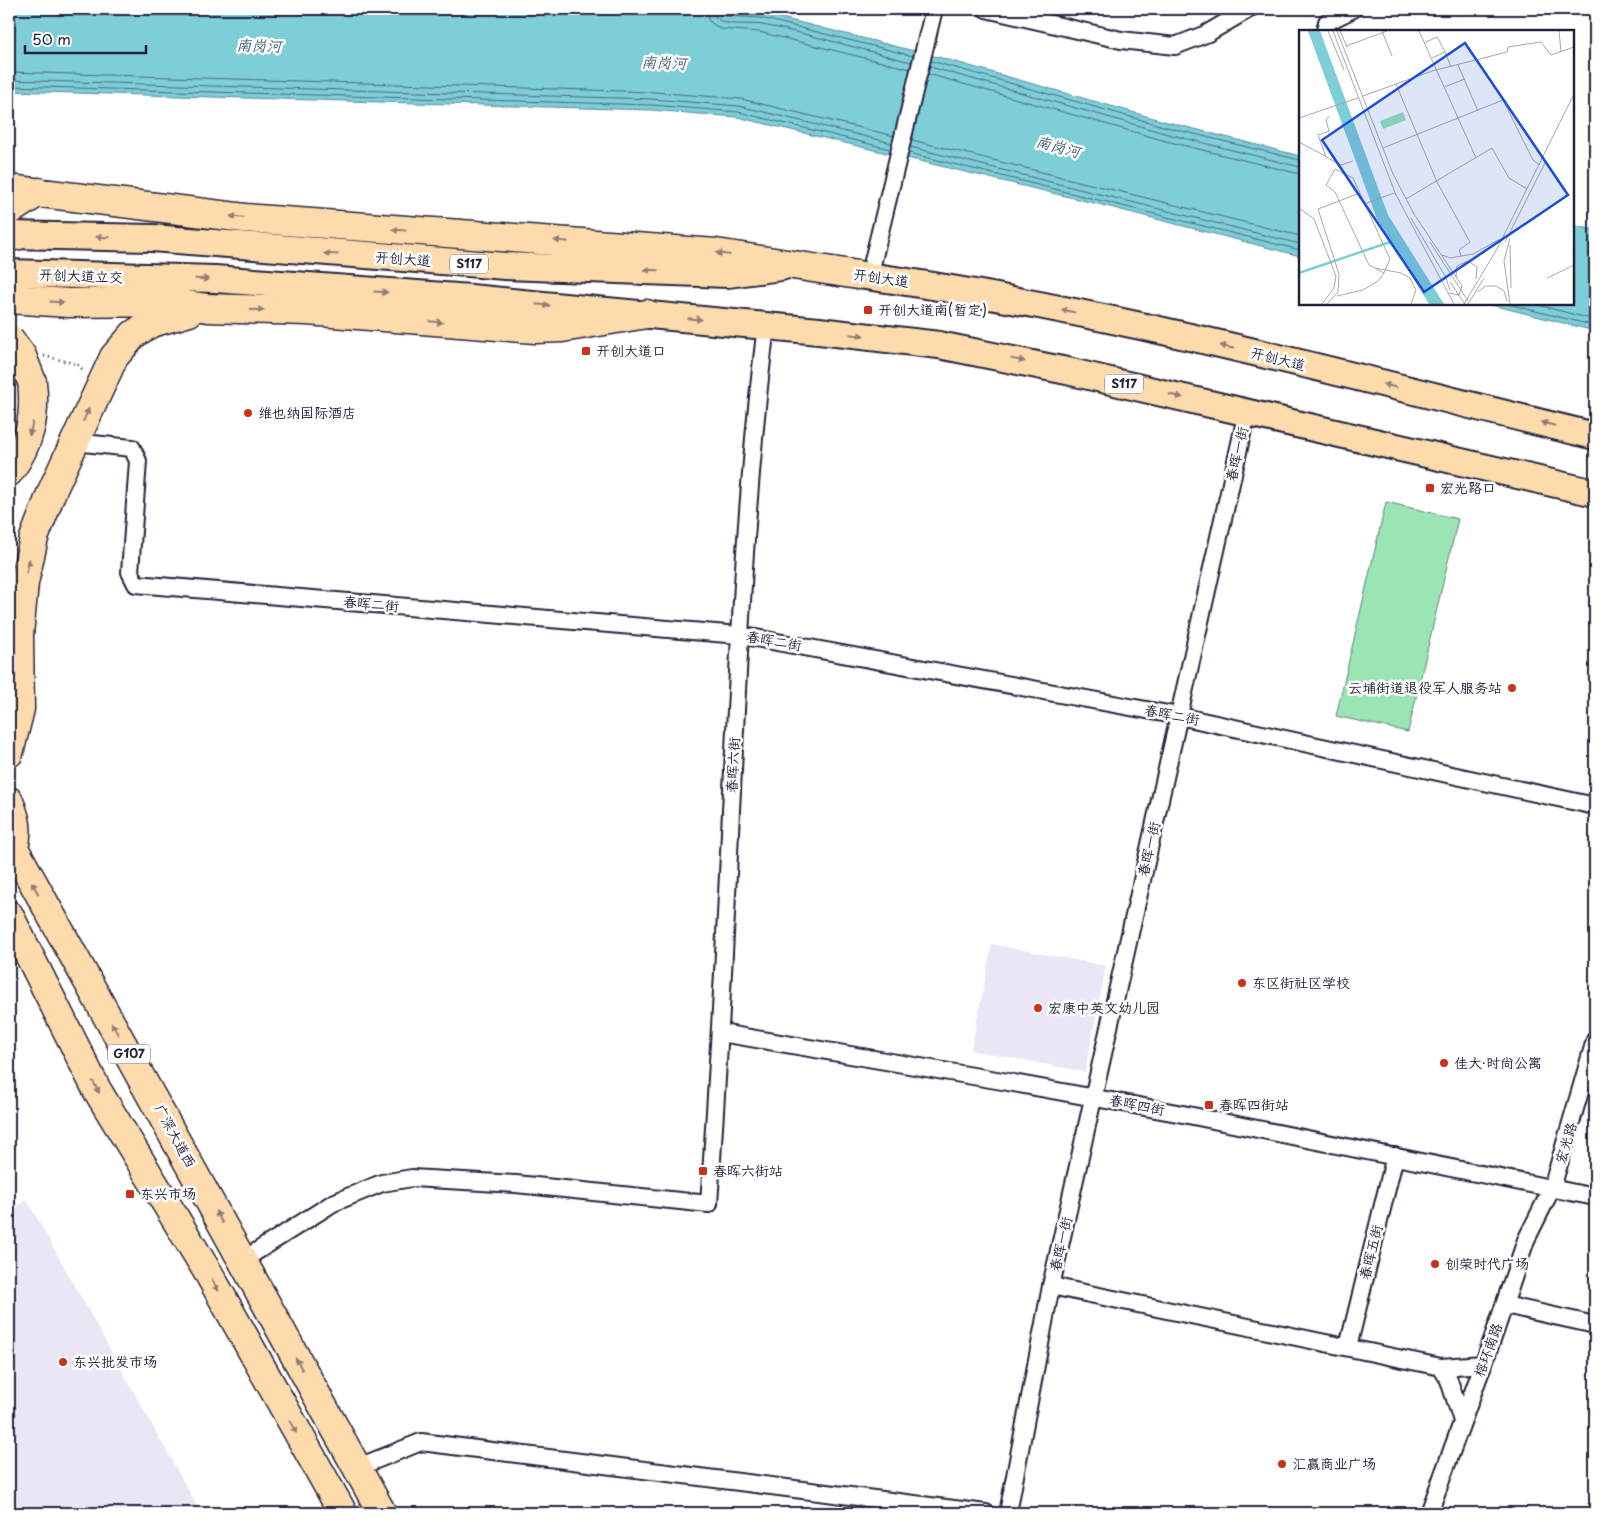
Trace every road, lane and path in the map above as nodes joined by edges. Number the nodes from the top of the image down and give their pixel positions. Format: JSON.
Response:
{"nodes":[{"id":1,"x":934,"y":9,"type":"edge"},
{"id":2,"x":986,"y":9,"type":"edge"},
{"id":3,"x":1249,"y":9,"type":"edge"},
{"id":4,"x":1353,"y":9,"type":"edge"},
{"id":5,"x":1010,"y":11,"type":"edge"},
{"id":6,"x":1033,"y":14,"type":"edge"},
{"id":7,"x":1325,"y":30,"type":"edge"},
{"id":8,"x":9,"y":189,"type":"edge"},
{"id":9,"x":39,"y":192,"type":"junction"},
{"id":10,"x":11,"y":229,"type":"edge"},
{"id":11,"x":863,"y":276,"type":"junction"},
{"id":12,"x":10,"y":291,"type":"edge"},
{"id":13,"x":208,"y":308,"type":"junction"},
{"id":14,"x":647,"y":314,"type":"junction"},
{"id":15,"x":766,"y":326,"type":"junction"},
{"id":16,"x":9,"y":338,"type":"edge"},
{"id":17,"x":35,"y":353,"type":"dead end"},
{"id":18,"x":86,"y":376,"type":"dead end"},
{"id":19,"x":1247,"y":412,"type":"junction"},
{"id":20,"x":1595,"y":436,"type":"edge"},
{"id":21,"x":74,"y":442,"type":"junction"},
{"id":22,"x":9,"y":472,"type":"edge"},
{"id":23,"x":1595,"y":493,"type":"edge"},
{"id":24,"x":739,"y":635,"type":"junction"},
{"id":25,"x":1179,"y":716,"type":"junction"},
{"id":26,"x":9,"y":753,"type":"edge"},
{"id":27,"x":9,"y":801,"type":"edge"},
{"id":28,"x":1595,"y":806,"type":"edge"},
{"id":29,"x":11,"y":843,"type":"edge"},
{"id":30,"x":9,"y":915,"type":"edge"},
{"id":31,"x":9,"y":942,"type":"edge"},
{"id":32,"x":9,"y":957,"type":"edge"},
{"id":33,"x":42,"y":982,"type":"junction"},
{"id":34,"x":721,"y":1034,"type":"junction"},
{"id":35,"x":1595,"y":1040,"type":"edge"},
{"id":36,"x":1094,"y":1097,"type":"junction"},
{"id":37,"x":1395,"y":1156,"type":"junction"},
{"id":38,"x":1552,"y":1188,"type":"junction"},
{"id":39,"x":1595,"y":1197,"type":"edge"},
{"id":40,"x":243,"y":1260,"type":"junction"},
{"id":41,"x":1051,"y":1286,"type":"junction"},
{"id":42,"x":1505,"y":1305,"type":"junction"},
{"id":43,"x":1595,"y":1326,"type":"edge"},
{"id":44,"x":1348,"y":1348,"type":"junction"},
{"id":45,"x":1483,"y":1364,"type":"junction"},
{"id":46,"x":1441,"y":1367,"type":"junction"},
{"id":47,"x":1462,"y":1421,"type":"junction"},
{"id":48,"x":356,"y":1468,"type":"junction"},
{"id":49,"x":343,"y":1513,"type":"edge"},
{"id":50,"x":382,"y":1513,"type":"edge"},
{"id":51,"x":986,"y":1513,"type":"edge"},
{"id":52,"x":1008,"y":1513,"type":"edge"},
{"id":53,"x":1429,"y":1513,"type":"edge"}],
"edges":[{"from":1,"to":11,"type":"street"},
{"from":2,"to":5,"type":"street"},
{"from":3,"to":6,"type":"street"},
{"from":4,"to":7,"type":"street"},
{"from":5,"to":6,"type":"street"},
{"from":8,"to":9,"type":"highway"},
{"from":9,"to":10,"type":"highway"},
{"from":11,"to":9,"type":"highway","one_way":true},
{"from":11,"to":10,"type":"main road","name":"开创大道","number":"S117","one_way":true},
{"from":20,"to":11,"type":"main road","name":"开创大道","number":"S117","one_way":true},
{"from":12,"to":13,"type":"highway","one_way":true},
{"from":12,"to":14,"type":"main road","name":"开创大道立交","number":"S117","one_way":true},
{"from":13,"to":14,"type":"highway","one_way":true},
{"from":21,"to":13,"type":"highway","one_way":true},
{"from":14,"to":15,"type":"main road","number":"S117","one_way":true},
{"from":15,"to":19,"type":"main road","number":"S117","one_way":true},
{"from":15,"to":24,"type":"street","name":"春晖六街"},
{"from":16,"to":22,"type":"highway","one_way":true,"bridge":true},
{"from":17,"to":18,"type":"path"},
{"from":19,"to":23,"type":"main road","number":"S117"},
{"from":19,"to":25,"type":"street","name":"春晖一街"},
{"from":21,"to":24,"type":"street","name":"春晖二街"},
{"from":26,"to":21,"type":"highway","one_way":true},
{"from":24,"to":25,"type":"street","name":"春晖二街"},
{"from":24,"to":34,"type":"street","name":"春晖六街"},
{"from":25,"to":28,"type":"street","name":"春晖二街"},
{"from":25,"to":36,"type":"street","name":"春晖一街"},
{"from":27,"to":29,"type":"highway"},
{"from":40,"to":29,"type":"highway","name":"广深大道西","number":"G107","one_way":true},
{"from":30,"to":33,"type":"highway"},
{"from":31,"to":33,"type":"highway"},
{"from":32,"to":33,"type":"highway"},
{"from":33,"to":49,"type":"highway","one_way":true},
{"from":34,"to":36,"type":"street","name":"春晖四街"},
{"from":34,"to":40,"type":"street","name":"春晖六街"},
{"from":35,"to":38,"type":"street","name":"宏光路"},
{"from":36,"to":37,"type":"street","name":"春晖四街"},
{"from":36,"to":41,"type":"street","name":"春晖一街"},
{"from":37,"to":38,"type":"street","name":"春晖四街"},
{"from":37,"to":44,"type":"street","name":"春晖五街"},
{"from":38,"to":39,"type":"street","name":"春晖四街"},
{"from":38,"to":42,"type":"street","name":"榕环南路"},
{"from":48,"to":40,"type":"highway","name":"广深大道西","number":"G107","one_way":true},
{"from":41,"to":44,"type":"street","name":"春晖一街"},
{"from":41,"to":52,"type":"street","name":"春晖一街"},
{"from":42,"to":43,"type":"street"},
{"from":42,"to":45,"type":"street","name":"榕环南路"},
{"from":44,"to":46,"type":"street","name":"春晖一街"},
{"from":45,"to":46,"type":"street","name":"春晖一街"},
{"from":45,"to":47,"type":"street","name":"榕环南路"},
{"from":46,"to":47,"type":"street"},
{"from":47,"to":53,"type":"street","name":"榕环南路"},
{"from":48,"to":50,"type":"highway","name":"广深大道西","number":"G107"},
{"from":48,"to":51,"type":"street"}]}
